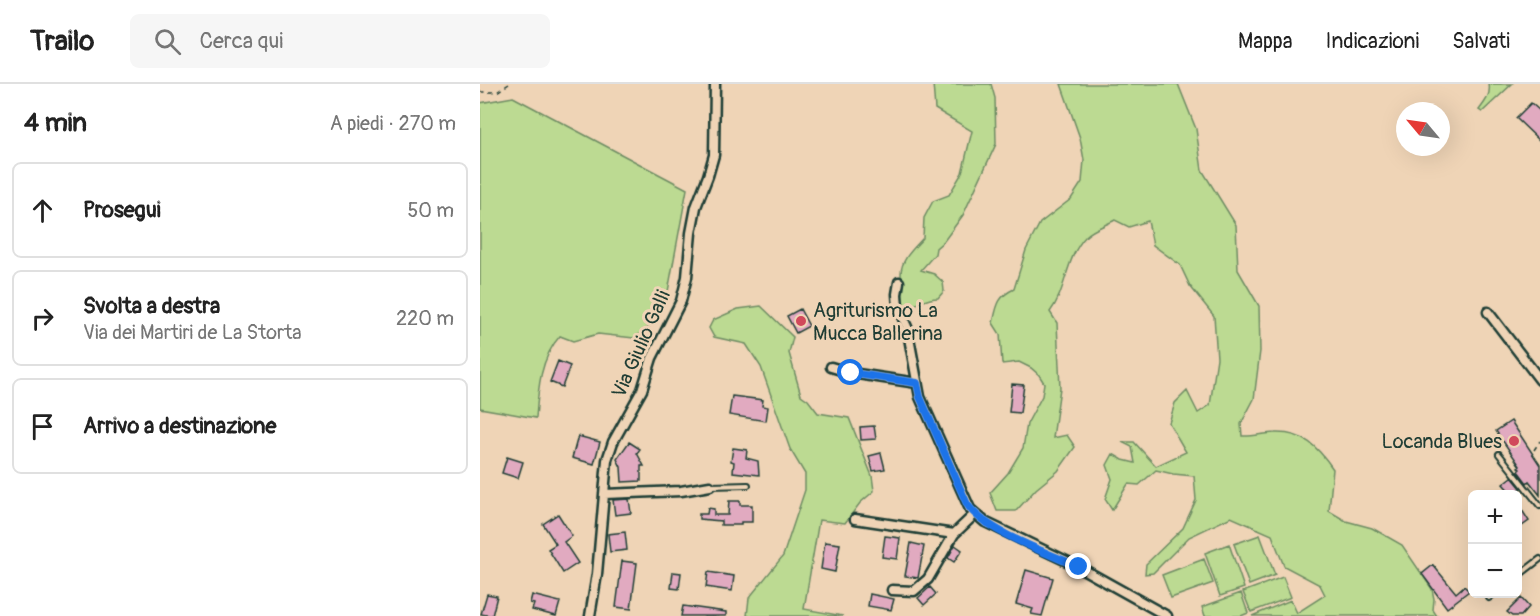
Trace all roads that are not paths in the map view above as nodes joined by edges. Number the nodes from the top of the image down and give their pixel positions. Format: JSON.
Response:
{"nodes":[{"id":1,"x":715,"y":84,"type":"edge"},
{"id":2,"x":899,"y":282,"type":"dead end"},
{"id":3,"x":1488,"y":312,"type":"dead end"},
{"id":4,"x":831,"y":367,"type":"dead end"},
{"id":5,"x":1540,"y":380,"type":"edge"},
{"id":6,"x":917,"y":383,"type":"junction"},
{"id":7,"x":1499,"y":454,"type":"dead end"},
{"id":8,"x":748,"y":484,"type":"dead end"},
{"id":9,"x":710,"y":486,"type":"joint"},
{"id":10,"x":604,"y":494,"type":"junction"},
{"id":11,"x":1540,"y":507,"type":"edge"},
{"id":12,"x":975,"y":514,"type":"junction"},
{"id":13,"x":855,"y":519,"type":"dead end"},
{"id":14,"x":954,"y":534,"type":"junction"},
{"id":15,"x":1540,"y":559,"type":"edge"},
{"id":16,"x":1522,"y":573,"type":"edge"},
{"id":17,"x":892,"y":590,"type":"dead end"},
{"id":18,"x":590,"y":616,"type":"edge"},
{"id":19,"x":1167,"y":616,"type":"edge"}],
"edges":[{"from":1,"to":10,"type":"street","name":"Via Giulio Galli"},
{"from":2,"to":6,"type":"street"},
{"from":3,"to":5,"type":"street"},
{"from":4,"to":6,"type":"street"},
{"from":6,"to":12,"type":"street"},
{"from":7,"to":11,"type":"lane"},
{"from":8,"to":9,"type":"lane"},
{"from":9,"to":10,"type":"street"},
{"from":10,"to":18,"type":"street","name":"Via Giulio Galli"},
{"from":12,"to":14,"type":"street"},
{"from":12,"to":19,"type":"street"},
{"from":13,"to":14,"type":"street"},
{"from":14,"to":17,"type":"street"},
{"from":15,"to":16,"type":"lane"}]}
